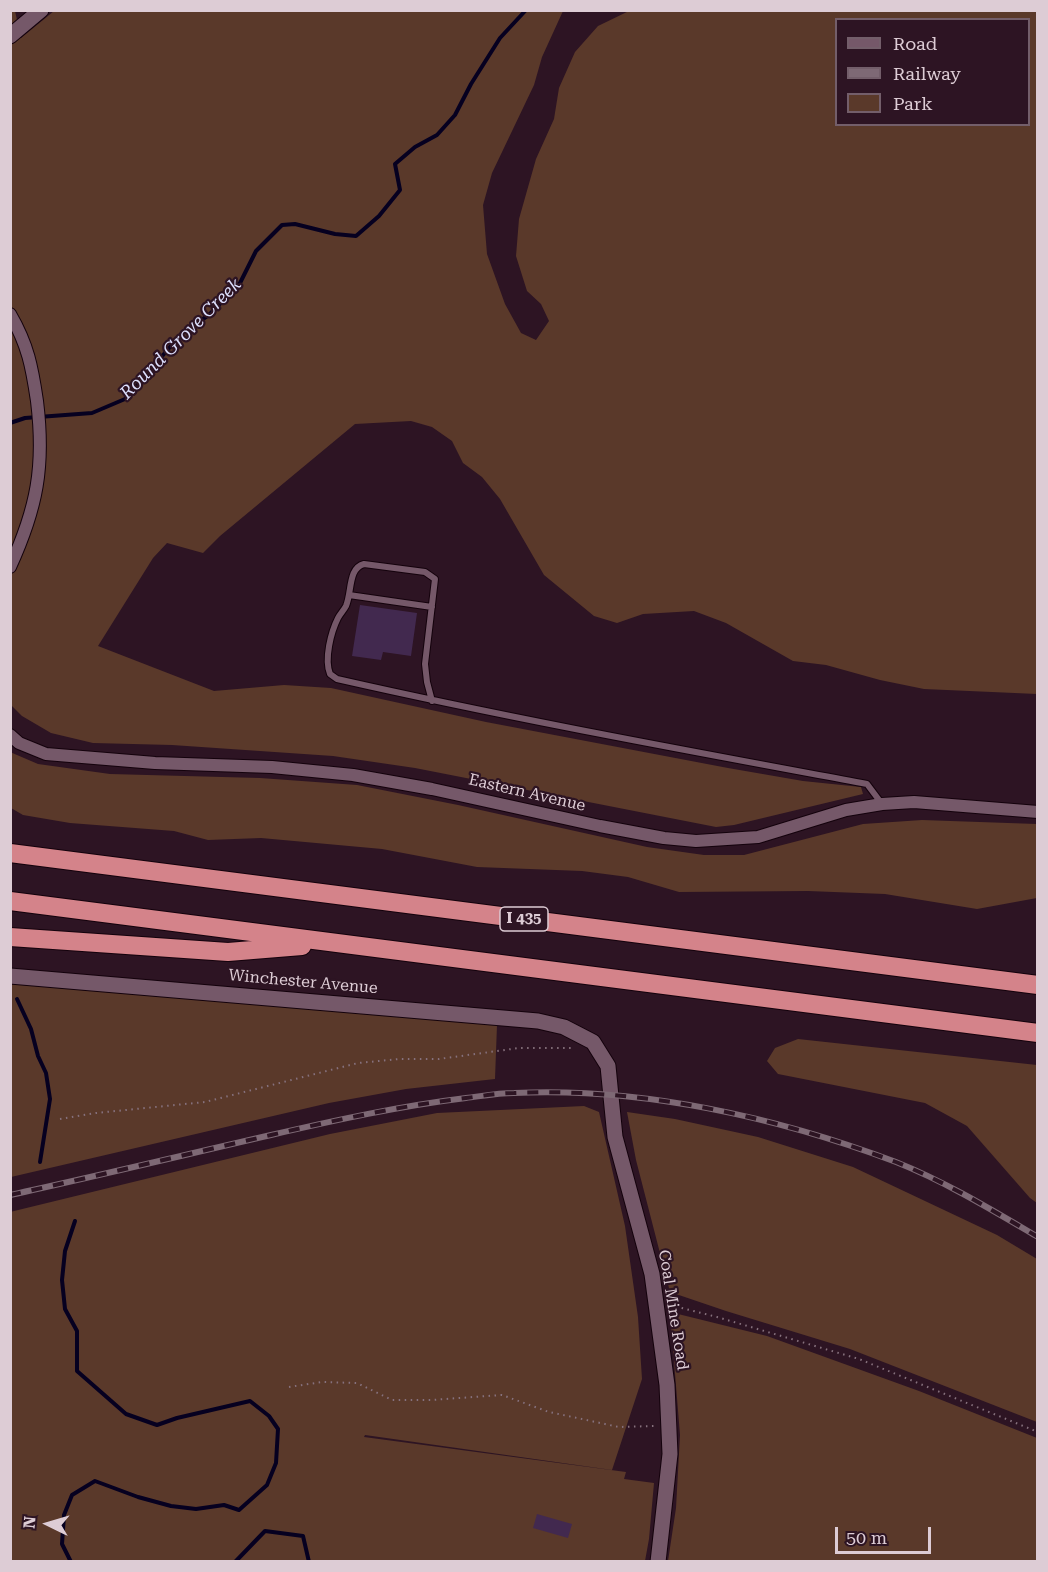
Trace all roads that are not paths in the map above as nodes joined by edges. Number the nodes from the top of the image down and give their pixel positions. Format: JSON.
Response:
{"nodes":[{"id":1,"x":41,"y":10,"type":"edge"},
{"id":2,"x":10,"y":36,"type":"edge"},
{"id":3,"x":10,"y":314,"type":"edge"},
{"id":4,"x":10,"y":567,"type":"edge"},
{"id":5,"x":349,"y":595,"type":"junction"},
{"id":6,"x":432,"y":607,"type":"junction"},
{"id":7,"x":432,"y":701,"type":"junction"},
{"id":8,"x":10,"y":735,"type":"edge"},
{"id":9,"x":882,"y":804,"type":"junction"},
{"id":10,"x":1038,"y":812,"type":"edge"},
{"id":11,"x":10,"y":853,"type":"edge"},
{"id":12,"x":10,"y":901,"type":"edge"},
{"id":13,"x":10,"y":937,"type":"edge"},
{"id":14,"x":336,"y":943,"type":"junction"},
{"id":15,"x":10,"y":976,"type":"edge"},
{"id":16,"x":1038,"y":985,"type":"edge"},
{"id":17,"x":1038,"y":1032,"type":"edge"},
{"id":18,"x":592,"y":1042,"type":"joint"},
{"id":19,"x":658,"y":1562,"type":"edge"}],
"edges":[{"from":1,"to":2,"type":"street"},
{"from":3,"to":4,"type":"street"},
{"from":5,"to":6,"type":"lane"},
{"from":5,"to":6,"type":"lane"},
{"from":5,"to":7,"type":"lane"},
{"from":6,"to":7,"type":"lane"},
{"from":7,"to":9,"type":"lane"},
{"from":8,"to":9,"type":"street","name":"Eastern Avenue"},
{"from":9,"to":10,"type":"street","name":"Eastern Avenue"},
{"from":11,"to":16,"type":"highway","number":"I 435"},
{"from":12,"to":14,"type":"highway"},
{"from":13,"to":14,"type":"highway"},
{"from":14,"to":17,"type":"highway"},
{"from":15,"to":18,"type":"street","name":"Winchester Avenue"},
{"from":18,"to":19,"type":"street","name":"Coal Mine Road"}]}
